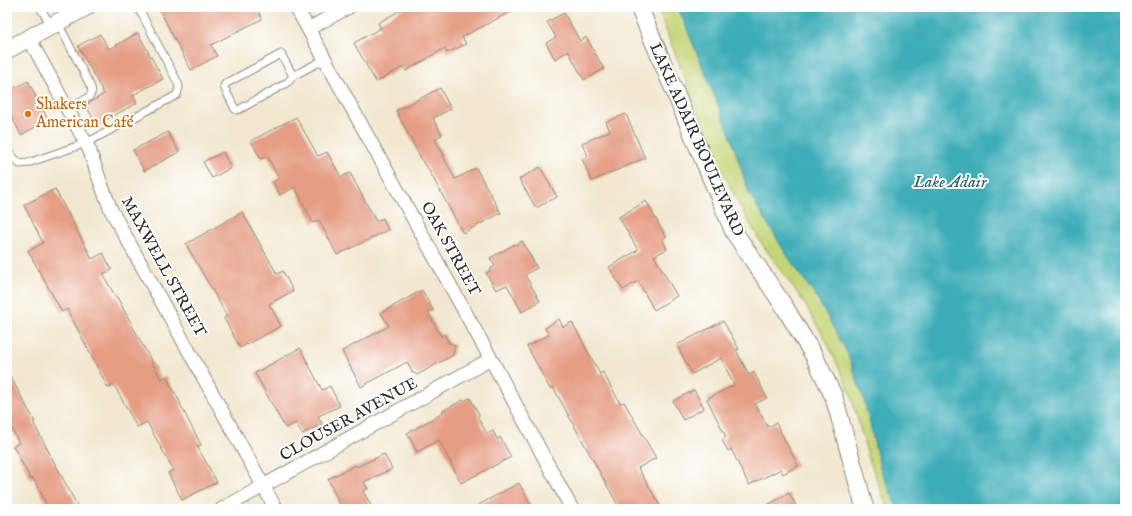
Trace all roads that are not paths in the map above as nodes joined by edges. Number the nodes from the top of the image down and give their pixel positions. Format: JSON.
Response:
{"nodes":[{"id":1,"x":40,"y":7,"type":"edge"},
{"id":2,"x":86,"y":7,"type":"edge"},
{"id":3,"x":138,"y":7,"type":"edge"},
{"id":4,"x":296,"y":7,"type":"edge"},
{"id":5,"x":349,"y":7,"type":"edge"},
{"id":6,"x":639,"y":7,"type":"edge"},
{"id":7,"x":54,"y":24,"type":"junction"},
{"id":8,"x":308,"y":29,"type":"junction"},
{"id":9,"x":29,"y":38,"type":"junction"},
{"id":10,"x":8,"y":47,"type":"edge"},
{"id":11,"x":325,"y":59,"type":"junction"},
{"id":12,"x":293,"y":76,"type":"junction"},
{"id":13,"x":68,"y":110,"type":"junction"},
{"id":14,"x":86,"y":143,"type":"junction"},
{"id":15,"x":7,"y":145,"type":"edge"},
{"id":16,"x":491,"y":359,"type":"junction"},
{"id":17,"x":264,"y":486,"type":"junction"},
{"id":18,"x":222,"y":509,"type":"edge"},
{"id":19,"x":276,"y":509,"type":"edge"},
{"id":20,"x":572,"y":509,"type":"edge"},
{"id":21,"x":865,"y":509,"type":"edge"}],
"edges":[{"from":1,"to":7,"type":"lane"},
{"from":2,"to":7,"type":"street"},
{"from":3,"to":14,"type":"lane"},
{"from":4,"to":8,"type":"street","name":"OAK STREET"},
{"from":5,"to":8,"type":"street"},
{"from":6,"to":21,"type":"street","name":"LAKE ADAIR BOULEVARD"},
{"from":7,"to":9,"type":"street"},
{"from":7,"to":13,"type":"lane"},
{"from":8,"to":11,"type":"street","name":"OAK STREET"},
{"from":9,"to":10,"type":"street"},
{"from":9,"to":13,"type":"street","name":"MAXWELL STREET"},
{"from":11,"to":12,"type":"lane"},
{"from":11,"to":16,"type":"street","name":"OAK STREET"},
{"from":12,"to":12,"type":"lane"},
{"from":13,"to":14,"type":"street","name":"MAXWELL STREET"},
{"from":14,"to":15,"type":"lane"},
{"from":14,"to":17,"type":"street","name":"MAXWELL STREET"},
{"from":16,"to":17,"type":"street","name":"CLOUSER AVENUE"},
{"from":16,"to":20,"type":"street","name":"OAK STREET"},
{"from":17,"to":18,"type":"street","name":"CLOUSER AVENUE"},
{"from":17,"to":19,"type":"street","name":"MAXWELL STREET"}]}
